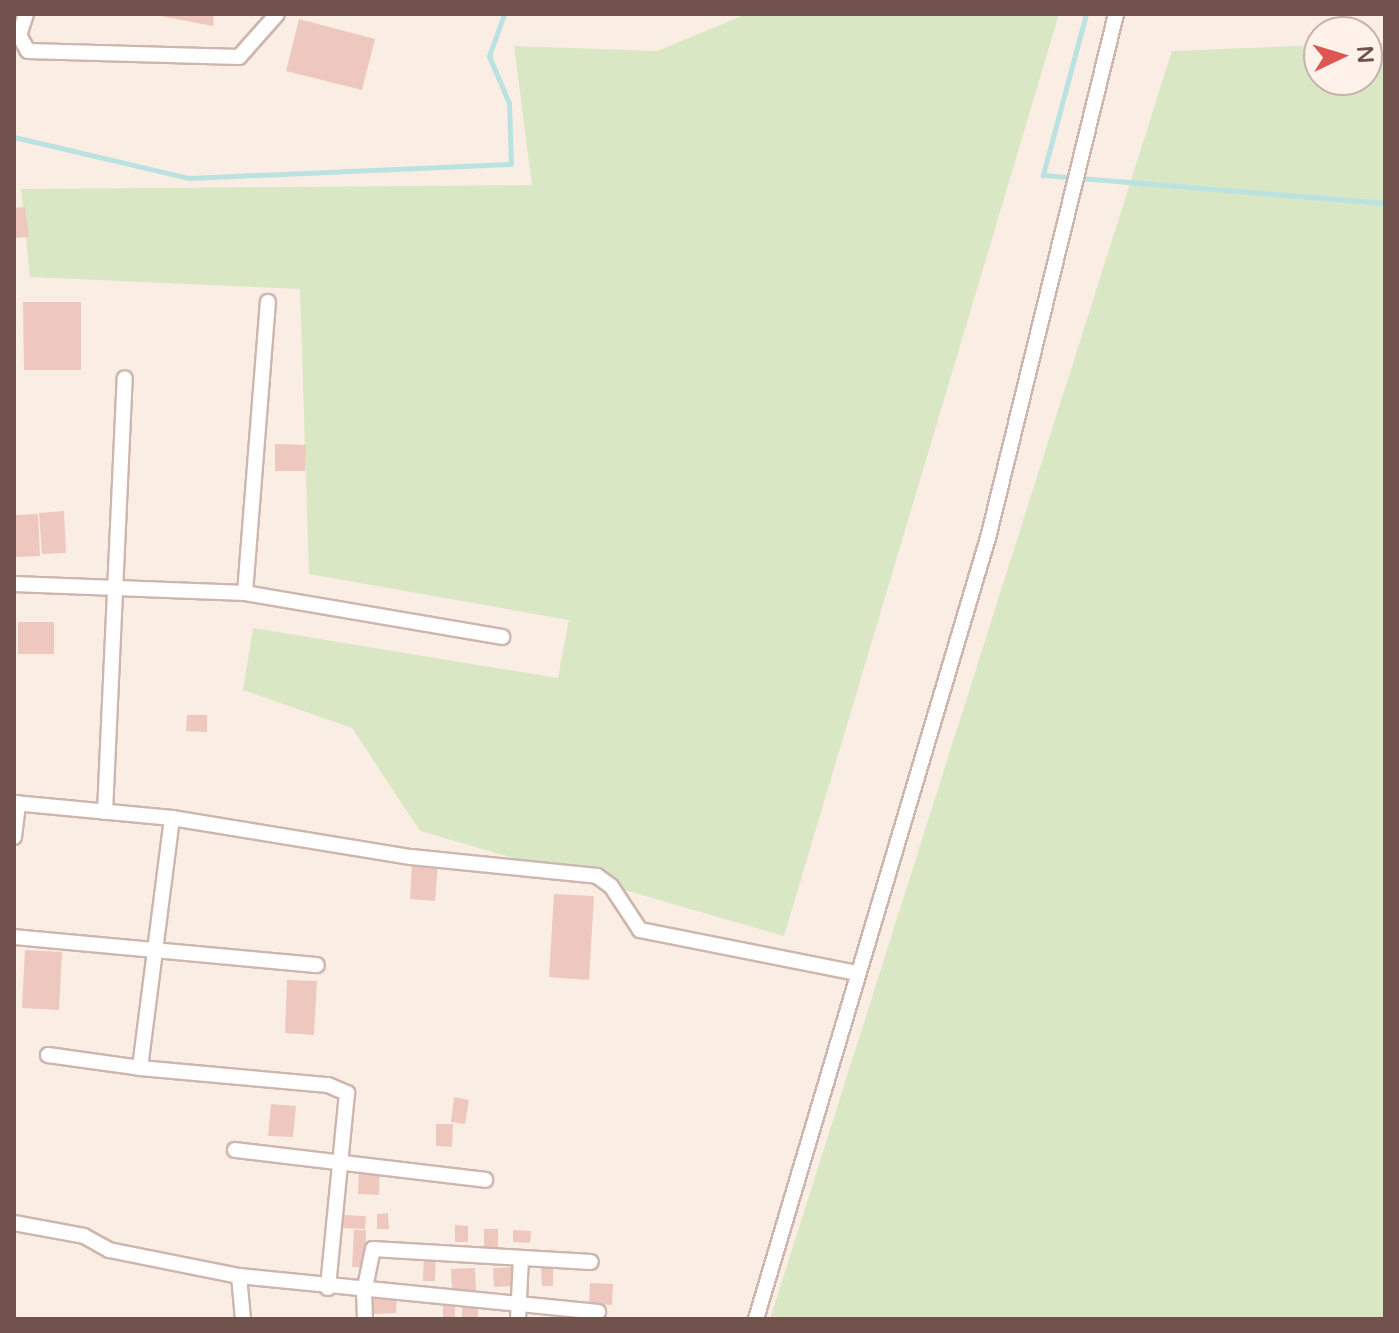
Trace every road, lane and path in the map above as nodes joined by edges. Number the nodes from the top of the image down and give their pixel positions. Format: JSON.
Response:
{"nodes":[{"id":1,"x":26,"y":14,"type":"edge"},
{"id":2,"x":277,"y":14,"type":"edge"},
{"id":3,"x":1116,"y":14,"type":"edge"},
{"id":4,"x":268,"y":302,"type":"dead end"},
{"id":5,"x":125,"y":378,"type":"dead end"},
{"id":6,"x":14,"y":584,"type":"edge"},
{"id":7,"x":116,"y":585,"type":"junction"},
{"id":8,"x":245,"y":593,"type":"junction"},
{"id":9,"x":502,"y":637,"type":"dead end"},
{"id":10,"x":16,"y":803,"type":"edge"},
{"id":11,"x":105,"y":812,"type":"junction"},
{"id":12,"x":172,"y":818,"type":"junction"},
{"id":13,"x":14,"y":837,"type":"edge"},
{"id":14,"x":14,"y":937,"type":"edge"},
{"id":15,"x":155,"y":950,"type":"junction"},
{"id":16,"x":317,"y":965,"type":"dead end"},
{"id":17,"x":857,"y":973,"type":"junction"},
{"id":18,"x":48,"y":1055,"type":"dead end"},
{"id":19,"x":140,"y":1068,"type":"junction"},
{"id":20,"x":235,"y":1150,"type":"dead end"},
{"id":21,"x":342,"y":1166,"type":"junction"},
{"id":22,"x":485,"y":1180,"type":"dead end"},
{"id":23,"x":14,"y":1223,"type":"edge"},
{"id":24,"x":521,"y":1258,"type":"junction"},
{"id":25,"x":591,"y":1262,"type":"dead end"},
{"id":26,"x":239,"y":1276,"type":"junction"},
{"id":27,"x":328,"y":1288,"type":"junction"},
{"id":28,"x":364,"y":1292,"type":"junction"},
{"id":29,"x":519,"y":1312,"type":"edge"},
{"id":30,"x":598,"y":1312,"type":"dead end"},
{"id":31,"x":243,"y":1319,"type":"edge"},
{"id":32,"x":365,"y":1319,"type":"edge"},
{"id":33,"x":756,"y":1319,"type":"edge"}],
"edges":[{"from":1,"to":2,"type":"street"},
{"from":3,"to":17,"type":"street"},
{"from":4,"to":8,"type":"street"},
{"from":5,"to":7,"type":"street"},
{"from":6,"to":7,"type":"street"},
{"from":7,"to":8,"type":"street"},
{"from":7,"to":11,"type":"street"},
{"from":8,"to":9,"type":"street"},
{"from":10,"to":11,"type":"street"},
{"from":10,"to":13,"type":"street"},
{"from":11,"to":12,"type":"street"},
{"from":12,"to":15,"type":"street"},
{"from":12,"to":17,"type":"street"},
{"from":14,"to":15,"type":"street"},
{"from":15,"to":16,"type":"street"},
{"from":15,"to":19,"type":"street"},
{"from":17,"to":33,"type":"street"},
{"from":18,"to":19,"type":"street"},
{"from":19,"to":21,"type":"street"},
{"from":20,"to":21,"type":"street"},
{"from":21,"to":22,"type":"street"},
{"from":21,"to":27,"type":"street"},
{"from":23,"to":26,"type":"street"},
{"from":24,"to":25,"type":"street"},
{"from":24,"to":28,"type":"street"},
{"from":24,"to":29,"type":"street"},
{"from":26,"to":27,"type":"street"},
{"from":26,"to":31,"type":"street"},
{"from":27,"to":28,"type":"street"},
{"from":28,"to":29,"type":"street"},
{"from":28,"to":32,"type":"street"},
{"from":29,"to":30,"type":"street"}]}
